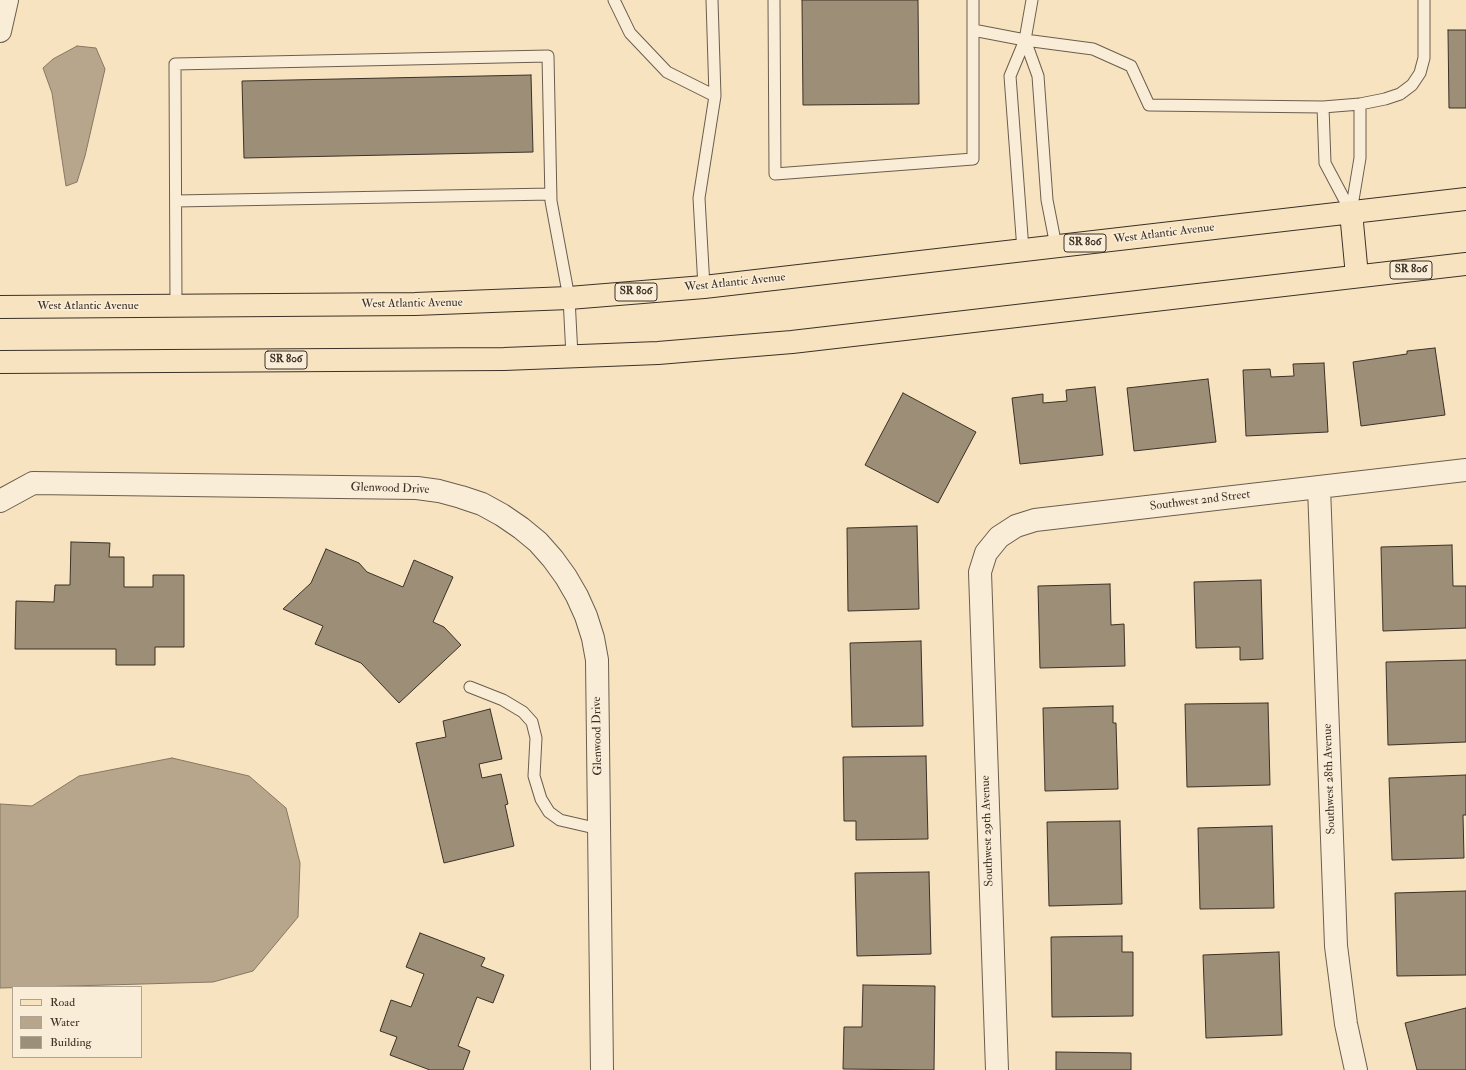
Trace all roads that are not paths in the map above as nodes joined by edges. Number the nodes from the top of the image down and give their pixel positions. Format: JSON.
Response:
{"nodes":[{"id":1,"x":7,"y":0,"type":"edge"},
{"id":2,"x":614,"y":0,"type":"edge"},
{"id":3,"x":712,"y":0,"type":"edge"},
{"id":4,"x":774,"y":0,"type":"edge"},
{"id":5,"x":973,"y":0,"type":"edge"},
{"id":6,"x":1032,"y":0,"type":"edge"},
{"id":7,"x":1424,"y":0,"type":"edge"},
{"id":8,"x":973,"y":30,"type":"junction"},
{"id":9,"x":0,"y":31,"type":"edge"},
{"id":10,"x":1025,"y":40,"type":"junction"},
{"id":11,"x":715,"y":96,"type":"junction"},
{"id":12,"x":1360,"y":104,"type":"junction"},
{"id":13,"x":1323,"y":107,"type":"junction"},
{"id":14,"x":551,"y":194,"type":"junction"},
{"id":15,"x":1466,"y":199,"type":"edge"},
{"id":16,"x":176,"y":201,"type":"junction"},
{"id":17,"x":1351,"y":212,"type":"junction"},
{"id":18,"x":1056,"y":246,"type":"junction"},
{"id":19,"x":1023,"y":250,"type":"junction"},
{"id":20,"x":1466,"y":264,"type":"edge"},
{"id":21,"x":1357,"y":276,"type":"junction"},
{"id":22,"x":704,"y":287,"type":"junction"},
{"id":23,"x":569,"y":298,"type":"junction"},
{"id":24,"x":176,"y":306,"type":"junction"},
{"id":25,"x":0,"y":307,"type":"edge"},
{"id":26,"x":572,"y":356,"type":"junction"},
{"id":27,"x":0,"y":362,"type":"edge"},
{"id":28,"x":1466,"y":470,"type":"edge"},
{"id":29,"x":1319,"y":487,"type":"junction"},
{"id":30,"x":0,"y":501,"type":"edge"},
{"id":31,"x":980,"y":593,"type":"joint"},
{"id":32,"x":470,"y":687,"type":"dead end"},
{"id":33,"x":599,"y":829,"type":"junction"},
{"id":34,"x":602,"y":1070,"type":"edge"},
{"id":35,"x":997,"y":1070,"type":"edge"},
{"id":36,"x":1356,"y":1070,"type":"edge"}],
"edges":[{"from":1,"to":9,"type":"street"},
{"from":2,"to":11,"type":"lane"},
{"from":3,"to":11,"type":"lane"},
{"from":4,"to":8,"type":"lane"},
{"from":5,"to":8,"type":"lane"},
{"from":6,"to":10,"type":"lane"},
{"from":7,"to":12,"type":"lane"},
{"from":8,"to":10,"type":"lane"},
{"from":10,"to":13,"type":"lane"},
{"from":10,"to":18,"type":"lane"},
{"from":10,"to":19,"type":"lane"},
{"from":11,"to":22,"type":"lane"},
{"from":12,"to":13,"type":"lane"},
{"from":12,"to":17,"type":"lane"},
{"from":13,"to":17,"type":"lane"},
{"from":14,"to":16,"type":"lane"},
{"from":14,"to":16,"type":"lane"},
{"from":14,"to":23,"type":"lane"},
{"from":15,"to":17,"type":"main road","name":"West Atlantic Avenue","number":"SR 806"},
{"from":16,"to":24,"type":"lane"},
{"from":17,"to":18,"type":"main road","name":"West Atlantic Avenue","number":"SR 806"},
{"from":17,"to":21,"type":"main road"},
{"from":18,"to":19,"type":"main road","name":"West Atlantic Avenue","number":"SR 806"},
{"from":19,"to":22,"type":"main road","name":"West Atlantic Avenue","number":"SR 806"},
{"from":20,"to":21,"type":"main road","number":"SR 806"},
{"from":21,"to":26,"type":"main road","number":"SR 806"},
{"from":22,"to":23,"type":"main road","name":"West Atlantic Avenue","number":"SR 806"},
{"from":23,"to":24,"type":"main road","name":"West Atlantic Avenue","number":"SR 806"},
{"from":23,"to":26,"type":"lane"},
{"from":24,"to":25,"type":"main road","name":"West Atlantic Avenue","number":"SR 806"},
{"from":26,"to":27,"type":"main road","number":"SR 806"},
{"from":28,"to":29,"type":"street","name":"Southwest 2nd Street"},
{"from":29,"to":31,"type":"street","name":"Southwest 2nd Street"},
{"from":29,"to":36,"type":"street","name":"Southwest 28th Avenue"},
{"from":30,"to":33,"type":"street","name":"Glenwood Drive"},
{"from":31,"to":35,"type":"street","name":"Southwest 29th Avenue"},
{"from":32,"to":33,"type":"lane"},
{"from":33,"to":34,"type":"street","name":"Glenwood Drive"}]}
